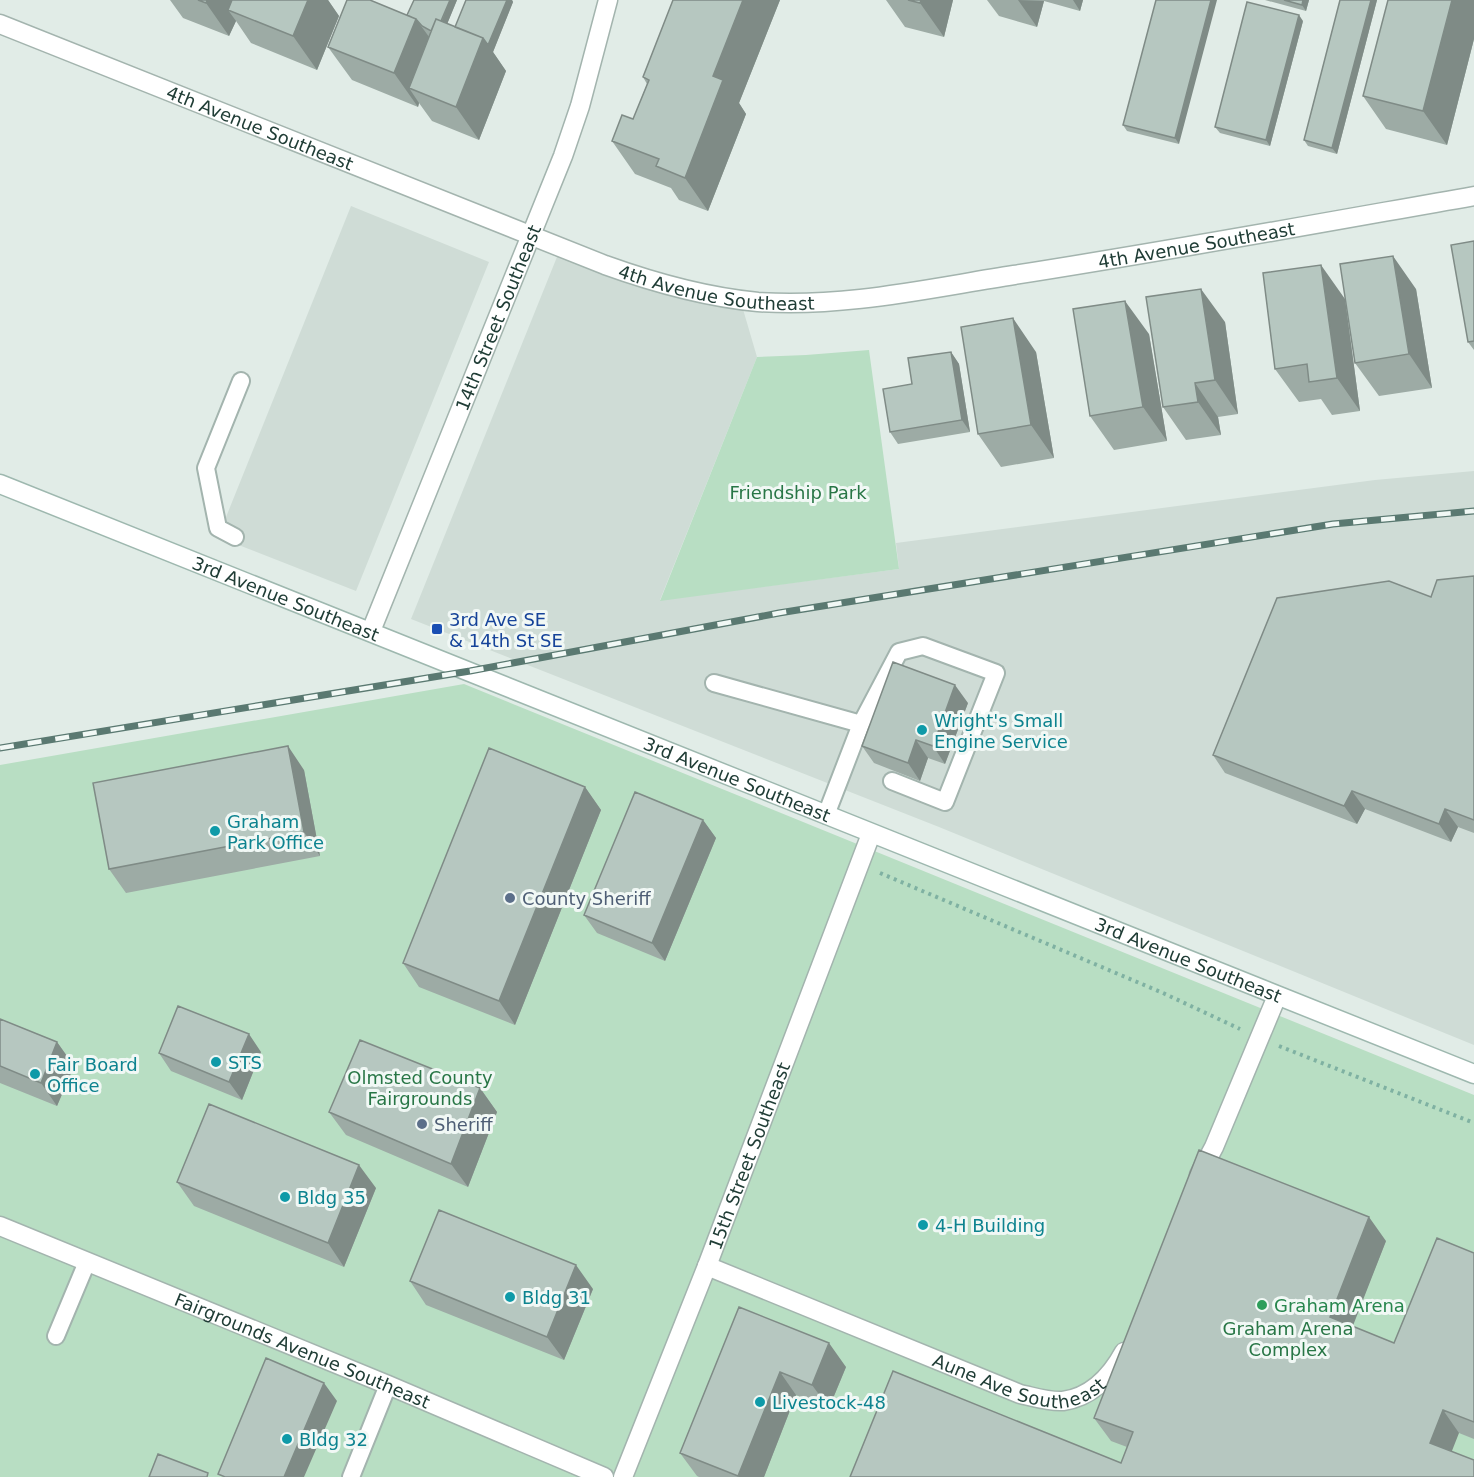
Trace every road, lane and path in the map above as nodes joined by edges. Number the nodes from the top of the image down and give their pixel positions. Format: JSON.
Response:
{"nodes":[{"id":1,"x":608,"y":0,"type":"edge"},
{"id":2,"x":0,"y":24,"type":"edge"},
{"id":3,"x":1474,"y":196,"type":"edge"},
{"id":4,"x":530,"y":235,"type":"junction"},
{"id":5,"x":241,"y":381,"type":"dead end"},
{"id":6,"x":0,"y":484,"type":"edge"},
{"id":7,"x":235,"y":537,"type":"dead end"},
{"id":8,"x":371,"y":631,"type":"junction"},
{"id":9,"x":714,"y":683,"type":"dead end"},
{"id":10,"x":861,"y":724,"type":"junction"},
{"id":11,"x":892,"y":781,"type":"dead end"},
{"id":12,"x":826,"y":815,"type":"junction"},
{"id":13,"x":871,"y":834,"type":"junction"},
{"id":14,"x":859,"y":865,"type":"junction"},
{"id":15,"x":1277,"y":996,"type":"junction"},
{"id":16,"x":1260,"y":1038,"type":"junction"},
{"id":17,"x":1474,"y":1074,"type":"edge"},
{"id":18,"x":1474,"y":1123,"type":"edge"},
{"id":19,"x":1189,"y":1195,"type":"edge"},
{"id":20,"x":0,"y":1226,"type":"edge"},
{"id":21,"x":87,"y":1262,"type":"junction"},
{"id":22,"x":707,"y":1266,"type":"junction"},
{"id":23,"x":56,"y":1336,"type":"dead end"},
{"id":24,"x":1131,"y":1338,"type":"edge"},
{"id":25,"x":388,"y":1385,"type":"junction"},
{"id":26,"x":351,"y":1477,"type":"edge"},
{"id":27,"x":604,"y":1477,"type":"edge"},
{"id":28,"x":623,"y":1477,"type":"edge"}],
"edges":[{"from":1,"to":4,"type":"street","name":"14th Street Southeast"},
{"from":2,"to":4,"type":"street","name":"4th Avenue Southeast"},
{"from":3,"to":4,"type":"street","name":"4th Avenue Southeast"},
{"from":4,"to":8,"type":"street","name":"14th Street Southeast"},
{"from":5,"to":7,"type":"lane"},
{"from":6,"to":8,"type":"street","name":"3rd Avenue Southeast"},
{"from":8,"to":12,"type":"street","name":"3rd Avenue Southeast"},
{"from":9,"to":10,"type":"lane"},
{"from":10,"to":11,"type":"lane"},
{"from":10,"to":12,"type":"lane"},
{"from":12,"to":13,"type":"street","name":"3rd Avenue Southeast"},
{"from":13,"to":14,"type":"street","name":"15th Street Southeast"},
{"from":13,"to":15,"type":"street","name":"3rd Avenue Southeast"},
{"from":14,"to":16,"type":"path"},
{"from":14,"to":22,"type":"street","name":"15th Street Southeast"},
{"from":15,"to":16,"type":"street"},
{"from":15,"to":17,"type":"street","name":"3rd Avenue Southeast"},
{"from":16,"to":18,"type":"path"},
{"from":16,"to":19,"type":"street"},
{"from":20,"to":21,"type":"street","name":"Fairgrounds Avenue Southeast"},
{"from":21,"to":23,"type":"lane"},
{"from":21,"to":25,"type":"street","name":"Fairgrounds Avenue Southeast"},
{"from":22,"to":24,"type":"street","name":"Aune Ave Southeast"},
{"from":22,"to":28,"type":"street","name":"15th Street Southeast"},
{"from":25,"to":26,"type":"lane"},
{"from":25,"to":27,"type":"street","name":"Fairgrounds Avenue Southeast"}]}
